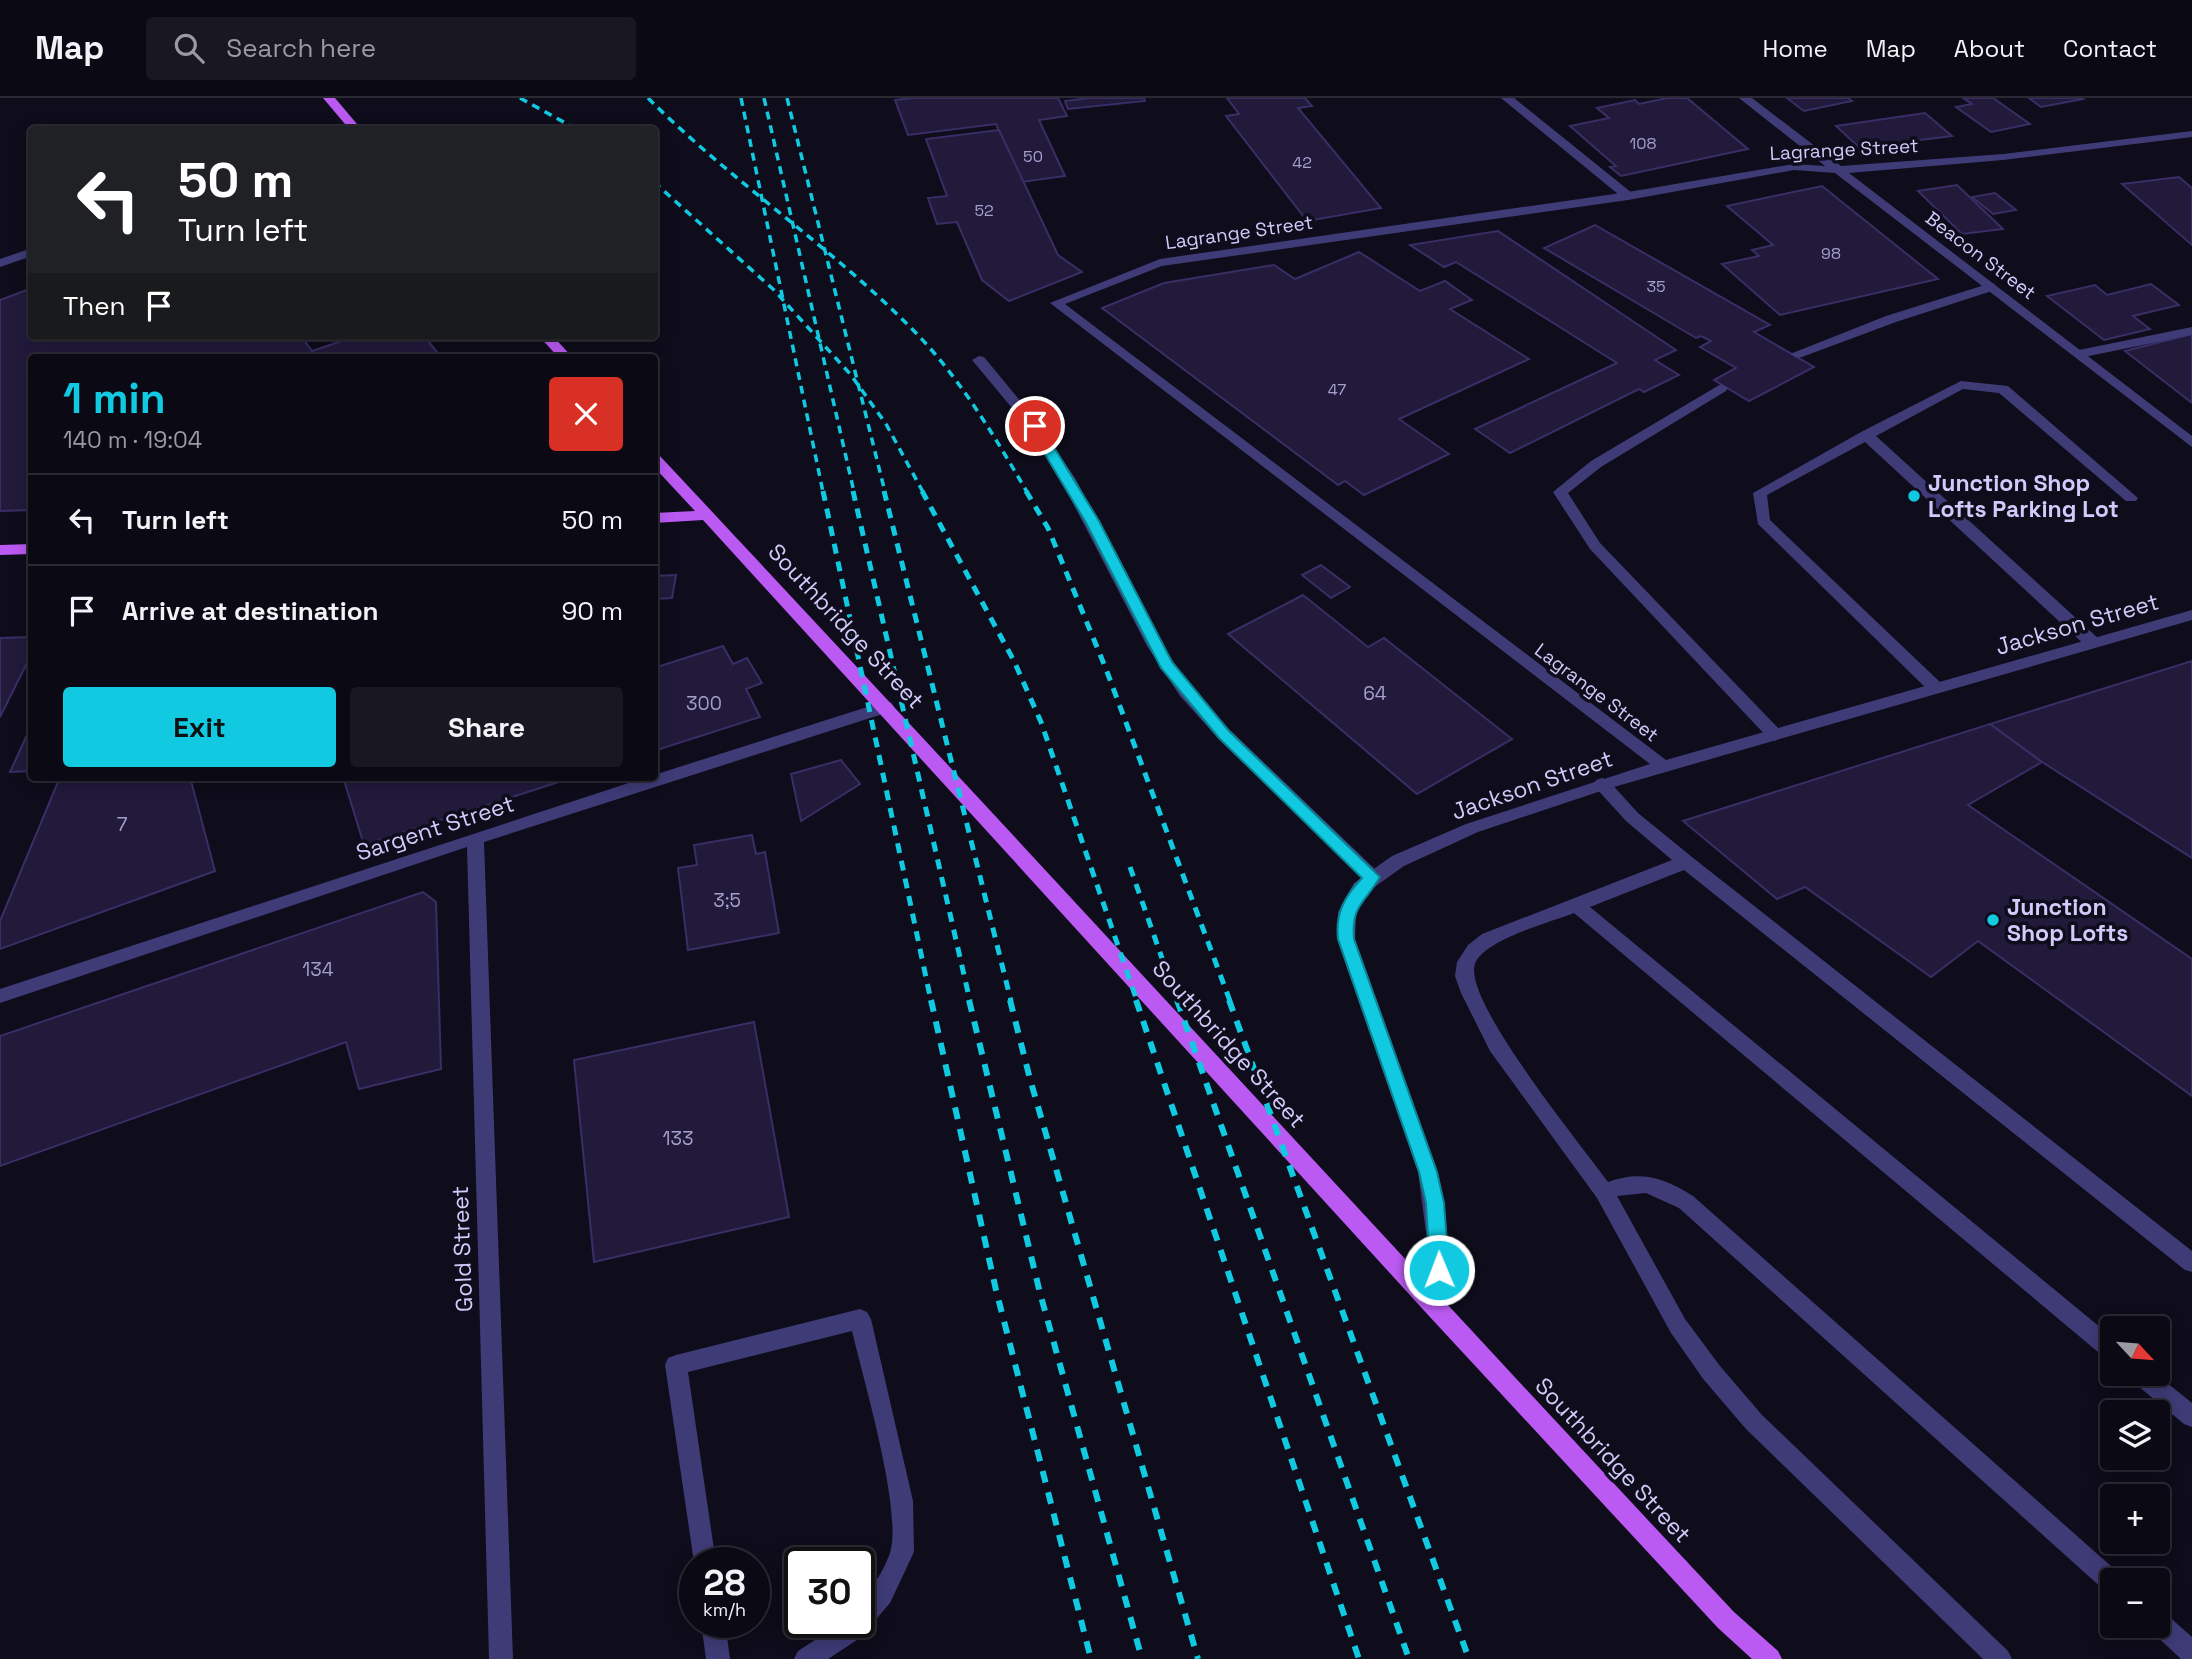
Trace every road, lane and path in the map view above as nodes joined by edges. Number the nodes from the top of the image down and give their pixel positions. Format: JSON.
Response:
{"nodes":[{"id":1,"x":330,"y":98,"type":"edge"},
{"id":2,"x":1507,"y":98,"type":"edge"},
{"id":3,"x":1745,"y":98,"type":"edge"},
{"id":4,"x":353,"y":126,"type":"edge"},
{"id":5,"x":2192,"y":134,"type":"edge"},
{"id":6,"x":1838,"y":170,"type":"junction"},
{"id":7,"x":1629,"y":196,"type":"junction"},
{"id":8,"x":28,"y":253,"type":"edge"},
{"id":9,"x":0,"y":263,"type":"edge"},
{"id":10,"x":1991,"y":287,"type":"junction"},
{"id":11,"x":2192,"y":331,"type":"edge"},
{"id":12,"x":550,"y":340,"type":"edge"},
{"id":13,"x":562,"y":354,"type":"edge"},
{"id":14,"x":1797,"y":354,"type":"dead end"},
{"id":15,"x":2078,"y":354,"type":"junction"},
{"id":16,"x":979,"y":360,"type":"dead end"},
{"id":17,"x":1721,"y":388,"type":"dead end"},
{"id":18,"x":1866,"y":435,"type":"junction"},
{"id":19,"x":2192,"y":443,"type":"edge"},
{"id":20,"x":658,"y":462,"type":"edge"},
{"id":21,"x":2131,"y":498,"type":"dead end"},
{"id":22,"x":706,"y":515,"type":"junction"},
{"id":23,"x":658,"y":518,"type":"edge"},
{"id":24,"x":28,"y":548,"type":"edge"},
{"id":25,"x":0,"y":550,"type":"edge"},
{"id":26,"x":2192,"y":615,"type":"edge"},
{"id":27,"x":2094,"y":643,"type":"junction"},
{"id":28,"x":1936,"y":688,"type":"junction"},
{"id":29,"x":886,"y":707,"type":"junction"},
{"id":30,"x":1775,"y":735,"type":"junction"},
{"id":31,"x":1663,"y":766,"type":"junction"},
{"id":32,"x":658,"y":780,"type":"edge"},
{"id":33,"x":654,"y":781,"type":"edge"},
{"id":34,"x":1602,"y":784,"type":"junction"},
{"id":35,"x":475,"y":838,"type":"junction"},
{"id":36,"x":1686,"y":862,"type":"junction"},
{"id":37,"x":1372,"y":877,"type":"junction"},
{"id":38,"x":1575,"y":904,"type":"junction"},
{"id":39,"x":0,"y":996,"type":"edge"},
{"id":40,"x":1604,"y":1192,"type":"junction"},
{"id":41,"x":2192,"y":1263,"type":"edge"},
{"id":42,"x":1436,"y":1309,"type":"junction"},
{"id":43,"x":2100,"y":1340,"type":"edge"},
{"id":44,"x":2155,"y":1386,"type":"edge"},
{"id":45,"x":2192,"y":1417,"type":"edge"},
{"id":46,"x":703,"y":1547,"type":"edge"},
{"id":47,"x":2100,"y":1571,"type":"edge"},
{"id":48,"x":875,"y":1603,"type":"edge"},
{"id":49,"x":1726,"y":1620,"type":"junction"},
{"id":50,"x":2170,"y":1633,"type":"edge"},
{"id":51,"x":715,"y":1638,"type":"edge"},
{"id":52,"x":839,"y":1638,"type":"edge"},
{"id":53,"x":2192,"y":1653,"type":"edge"},
{"id":54,"x":501,"y":1659,"type":"edge"},
{"id":55,"x":718,"y":1659,"type":"edge"},
{"id":56,"x":806,"y":1659,"type":"edge"},
{"id":57,"x":1752,"y":1659,"type":"edge"},
{"id":58,"x":1770,"y":1659,"type":"edge"},
{"id":59,"x":2000,"y":1659,"type":"edge"}],
"edges":[{"from":1,"to":4,"type":"main road"},
{"from":2,"to":7,"type":"street"},
{"from":3,"to":6,"type":"street","name":"Beacon Street"},
{"from":5,"to":6,"type":"street","name":"Lagrange Street"},
{"from":6,"to":7,"type":"street","name":"Lagrange Street"},
{"from":6,"to":10,"type":"street","name":"Beacon Street"},
{"from":7,"to":31,"type":"street","name":"Lagrange Street"},
{"from":8,"to":9,"type":"street"},
{"from":10,"to":14,"type":"street"},
{"from":10,"to":15,"type":"street","name":"Beacon Street"},
{"from":11,"to":15,"type":"street"},
{"from":12,"to":13,"type":"main road"},
{"from":15,"to":19,"type":"street","name":"Beacon Street"},
{"from":16,"to":37,"type":"street"},
{"from":17,"to":30,"type":"street"},
{"from":18,"to":21,"type":"street"},
{"from":18,"to":27,"type":"street"},
{"from":18,"to":28,"type":"street"},
{"from":20,"to":22,"type":"main road","name":"Southbridge Street"},
{"from":22,"to":23,"type":"main road"},
{"from":22,"to":29,"type":"main road","name":"Southbridge Street"},
{"from":24,"to":25,"type":"main road"},
{"from":26,"to":27,"type":"street","name":"Jackson Street"},
{"from":27,"to":28,"type":"street","name":"Jackson Street"},
{"from":28,"to":30,"type":"street","name":"Jackson Street"},
{"from":29,"to":32,"type":"street","name":"Sargent Street"},
{"from":29,"to":42,"type":"main road","name":"Southbridge Street"},
{"from":30,"to":31,"type":"street","name":"Jackson Street"},
{"from":31,"to":34,"type":"street","name":"Jackson Street"},
{"from":33,"to":35,"type":"street","name":"Sargent Street"},
{"from":34,"to":36,"type":"street"},
{"from":34,"to":37,"type":"street","name":"Jackson Street"},
{"from":35,"to":39,"type":"street","name":"Sargent Street"},
{"from":35,"to":54,"type":"street","name":"Gold Street"},
{"from":36,"to":38,"type":"street"},
{"from":36,"to":41,"type":"street"},
{"from":37,"to":42,"type":"street","name":"Jackson Street"},
{"from":38,"to":40,"type":"street"},
{"from":38,"to":43,"type":"street"},
{"from":40,"to":47,"type":"street"},
{"from":40,"to":59,"type":"street"},
{"from":42,"to":49,"type":"main road","name":"Southbridge Street"},
{"from":44,"to":45,"type":"street"},
{"from":46,"to":48,"type":"street"},
{"from":49,"to":57,"type":"main road"},
{"from":49,"to":58,"type":"main road","name":"Southbridge Street"},
{"from":50,"to":53,"type":"street"},
{"from":51,"to":55,"type":"street"},
{"from":52,"to":56,"type":"street"}]}
